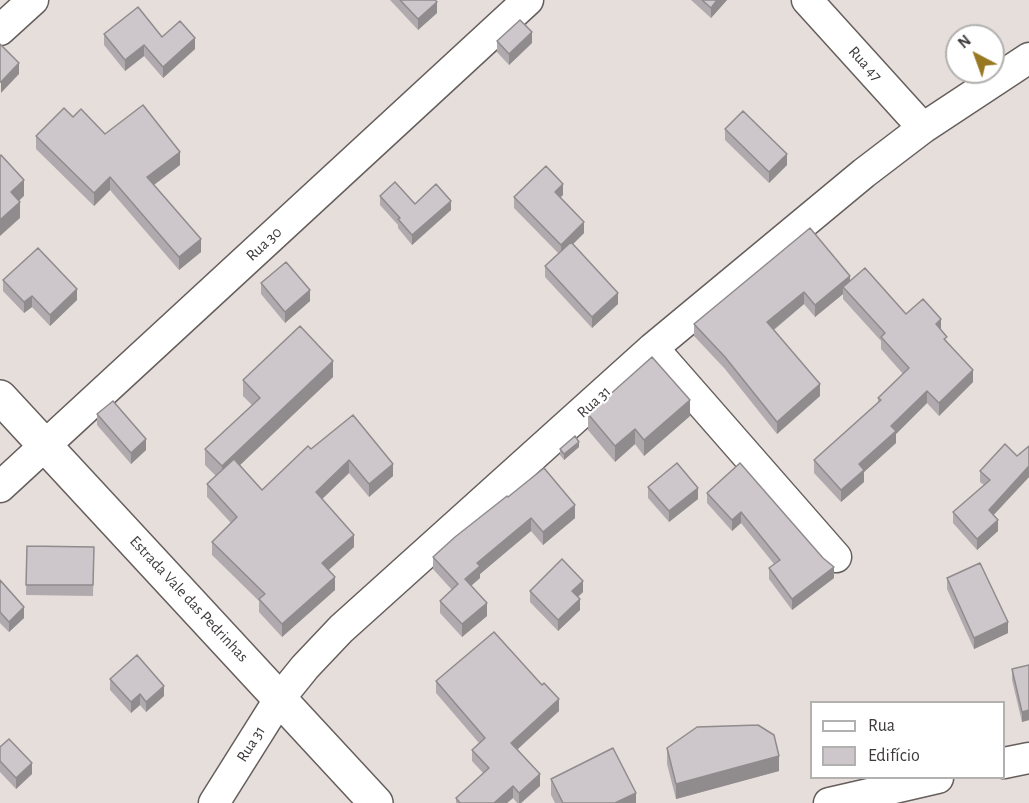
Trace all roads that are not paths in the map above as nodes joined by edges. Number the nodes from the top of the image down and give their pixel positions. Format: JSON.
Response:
{"nodes":[{"id":1,"x":33,"y":0,"type":"edge"},
{"id":2,"x":528,"y":0,"type":"edge"},
{"id":3,"x":807,"y":0,"type":"edge"},
{"id":4,"x":0,"y":30,"type":"edge"},
{"id":5,"x":1029,"y":58,"type":"edge"},
{"id":6,"x":923,"y":128,"type":"junction"},
{"id":7,"x":653,"y":348,"type":"junction"},
{"id":8,"x":0,"y":397,"type":"edge"},
{"id":9,"x":45,"y":445,"type":"junction"},
{"id":10,"x":0,"y":487,"type":"edge"},
{"id":11,"x":836,"y":557,"type":"dead end"},
{"id":12,"x":280,"y":698,"type":"junction"},
{"id":13,"x":1029,"y":758,"type":"edge"},
{"id":14,"x":1005,"y":763,"type":"edge"},
{"id":15,"x":930,"y":779,"type":"edge"},
{"id":16,"x":214,"y":803,"type":"edge"},
{"id":17,"x":376,"y":803,"type":"edge"},
{"id":18,"x":829,"y":803,"type":"edge"}],
"edges":[{"from":1,"to":4,"type":"street"},
{"from":2,"to":9,"type":"street","name":"Rua 30"},
{"from":3,"to":6,"type":"street","name":"Rua 47"},
{"from":5,"to":6,"type":"street","name":"Rua 31"},
{"from":6,"to":7,"type":"street","name":"Rua 31"},
{"from":7,"to":11,"type":"street"},
{"from":7,"to":12,"type":"street","name":"Rua 31"},
{"from":8,"to":9,"type":"main road","name":"Estrada Vale das Pedrinhas"},
{"from":9,"to":10,"type":"street","name":"Rua 30"},
{"from":9,"to":12,"type":"main road","name":"Estrada Vale das Pedrinhas"},
{"from":12,"to":16,"type":"street","name":"Rua 31"},
{"from":12,"to":17,"type":"main road","name":"Estrada Vale das Pedrinhas"},
{"from":13,"to":14,"type":"street"},
{"from":15,"to":18,"type":"street"}]}
